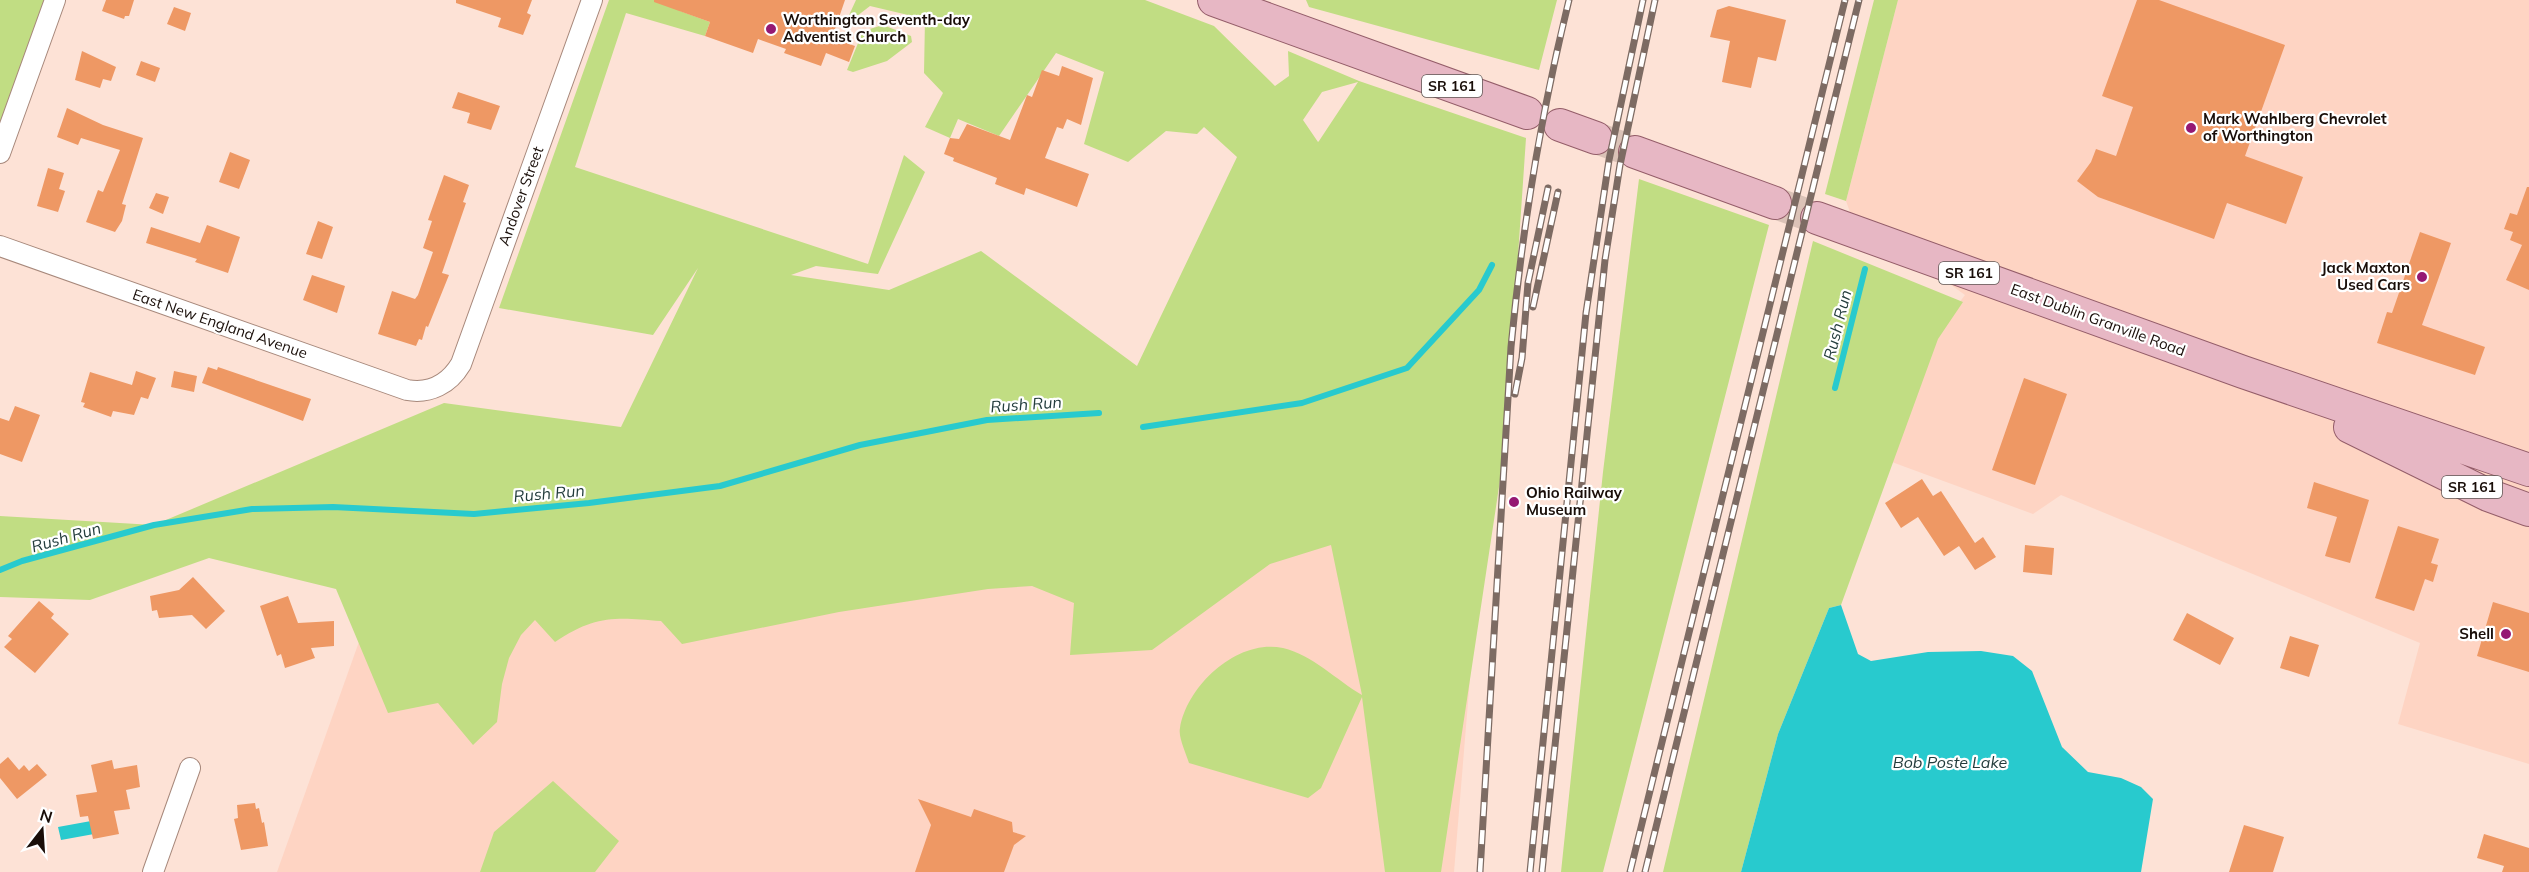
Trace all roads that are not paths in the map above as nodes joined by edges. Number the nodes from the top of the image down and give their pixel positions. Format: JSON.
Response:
{"nodes":[{"id":1,"x":55,"y":0,"type":"edge"},
{"id":2,"x":592,"y":0,"type":"edge"},
{"id":3,"x":1214,"y":0,"type":"edge"},
{"id":4,"x":1527,"y":113,"type":"dead end"},
{"id":5,"x":1560,"y":125,"type":"dead end"},
{"id":6,"x":1596,"y":138,"type":"tunnel mouth"},
{"id":7,"x":1635,"y":152,"type":"tunnel mouth"},
{"id":8,"x":0,"y":153,"type":"edge"},
{"id":9,"x":1775,"y":203,"type":"tunnel mouth"},
{"id":10,"x":1817,"y":218,"type":"tunnel mouth"},
{"id":11,"x":0,"y":246,"type":"edge"},
{"id":12,"x":2242,"y":372,"type":"junction"},
{"id":13,"x":441,"y":385,"type":"joint"},
{"id":14,"x":2529,"y":470,"type":"edge"},
{"id":15,"x":2529,"y":510,"type":"edge"},
{"id":16,"x":190,"y":768,"type":"dead end"},
{"id":17,"x":153,"y":872,"type":"edge"}],
"edges":[{"from":1,"to":8,"type":"street"},
{"from":2,"to":13,"type":"street","name":"Andover Street"},
{"from":3,"to":4,"type":"main road","number":"SR 161"},
{"from":5,"to":6,"type":"main road"},
{"from":7,"to":9,"type":"main road"},
{"from":10,"to":12,"type":"main road","name":"East Dublin Granville Road","number":"SR 161"},
{"from":11,"to":13,"type":"street","name":"East New England Avenue"},
{"from":12,"to":14,"type":"main road","name":"East Dublin Granville Road","number":"SR 161"},
{"from":12,"to":15,"type":"main road","name":"East Dublin Granville Road","number":"SR 161"},
{"from":16,"to":17,"type":"street"}]}
